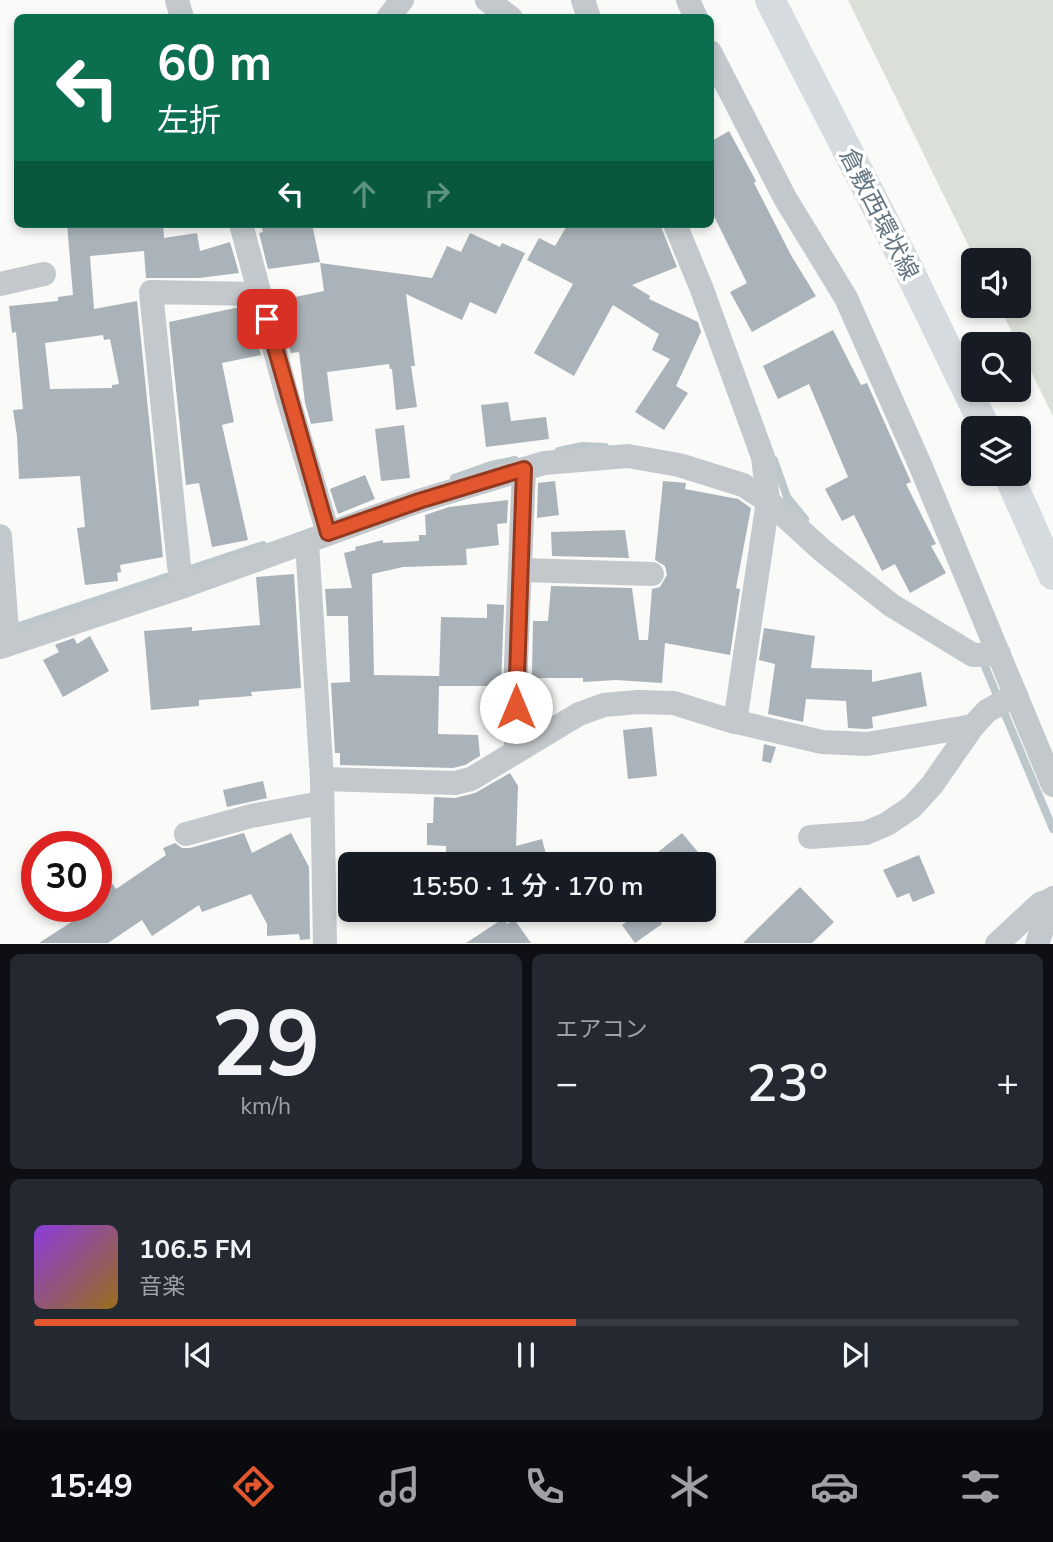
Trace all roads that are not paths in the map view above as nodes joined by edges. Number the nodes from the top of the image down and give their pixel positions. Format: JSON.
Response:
{"nodes":[{"id":1,"x":402,"y":0,"type":"edge"},
{"id":2,"x":487,"y":0,"type":"edge"},
{"id":3,"x":770,"y":0,"type":"edge"},
{"id":4,"x":391,"y":14,"type":"edge"},
{"id":5,"x":506,"y":14,"type":"edge"},
{"id":6,"x":714,"y":67,"type":"edge"},
{"id":7,"x":243,"y":228,"type":"edge"},
{"id":8,"x":677,"y":228,"type":"edge"},
{"id":9,"x":44,"y":274,"type":"dead end"},
{"id":10,"x":0,"y":284,"type":"edge"},
{"id":11,"x":260,"y":294,"type":"junction"},
{"id":12,"x":980,"y":416,"type":"edge"},
{"id":13,"x":524,"y":469,"type":"junction"},
{"id":14,"x":1013,"y":486,"type":"edge"},
{"id":15,"x":768,"y":501,"type":"junction"},
{"id":16,"x":321,"y":531,"type":"junction"},
{"id":17,"x":0,"y":536,"type":"edge"},
{"id":18,"x":521,"y":570,"type":"junction"},
{"id":19,"x":652,"y":574,"type":"dead end"},
{"id":20,"x":1053,"y":575,"type":"edge"},
{"id":21,"x":182,"y":576,"type":"junction"},
{"id":22,"x":5,"y":638,"type":"edge"},
{"id":23,"x":987,"y":655,"type":"junction"},
{"id":24,"x":1006,"y":701,"type":"junction"},
{"id":25,"x":735,"y":722,"type":"junction"},
{"id":26,"x":973,"y":726,"type":"junction"},
{"id":27,"x":516,"y":752,"type":"junction"},
{"id":28,"x":322,"y":779,"type":"junction"},
{"id":29,"x":1053,"y":785,"type":"edge"},
{"id":30,"x":321,"y":803,"type":"junction"},
{"id":31,"x":186,"y":834,"type":"dead end"},
{"id":32,"x":810,"y":837,"type":"dead end"},
{"id":33,"x":1052,"y":899,"type":"edge"},
{"id":34,"x":325,"y":943,"type":"edge"},
{"id":35,"x":997,"y":943,"type":"edge"},
{"id":36,"x":1037,"y":943,"type":"edge"}],
"edges":[{"from":1,"to":4,"type":"street"},
{"from":2,"to":5,"type":"street"},
{"from":3,"to":12,"type":"main road","name":"倉敷西環状線"},
{"from":6,"to":23,"type":"street"},
{"from":7,"to":11,"type":"street"},
{"from":8,"to":15,"type":"street"},
{"from":9,"to":10,"type":"street"},
{"from":11,"to":16,"type":"street"},
{"from":11,"to":21,"type":"street"},
{"from":13,"to":15,"type":"street"},
{"from":13,"to":16,"type":"street"},
{"from":13,"to":18,"type":"street"},
{"from":14,"to":20,"type":"main road"},
{"from":15,"to":23,"type":"street"},
{"from":15,"to":25,"type":"street"},
{"from":16,"to":21,"type":"street"},
{"from":16,"to":28,"type":"street"},
{"from":17,"to":22,"type":"street"},
{"from":18,"to":19,"type":"street"},
{"from":18,"to":27,"type":"street"},
{"from":21,"to":22,"type":"street"},
{"from":23,"to":24,"type":"street"},
{"from":24,"to":26,"type":"street"},
{"from":24,"to":29,"type":"street"},
{"from":25,"to":26,"type":"street"},
{"from":25,"to":27,"type":"street"},
{"from":26,"to":32,"type":"street"},
{"from":27,"to":28,"type":"street"},
{"from":28,"to":30,"type":"street"},
{"from":30,"to":31,"type":"street"},
{"from":30,"to":34,"type":"street"},
{"from":33,"to":35,"type":"street"},
{"from":33,"to":36,"type":"street"}]}
